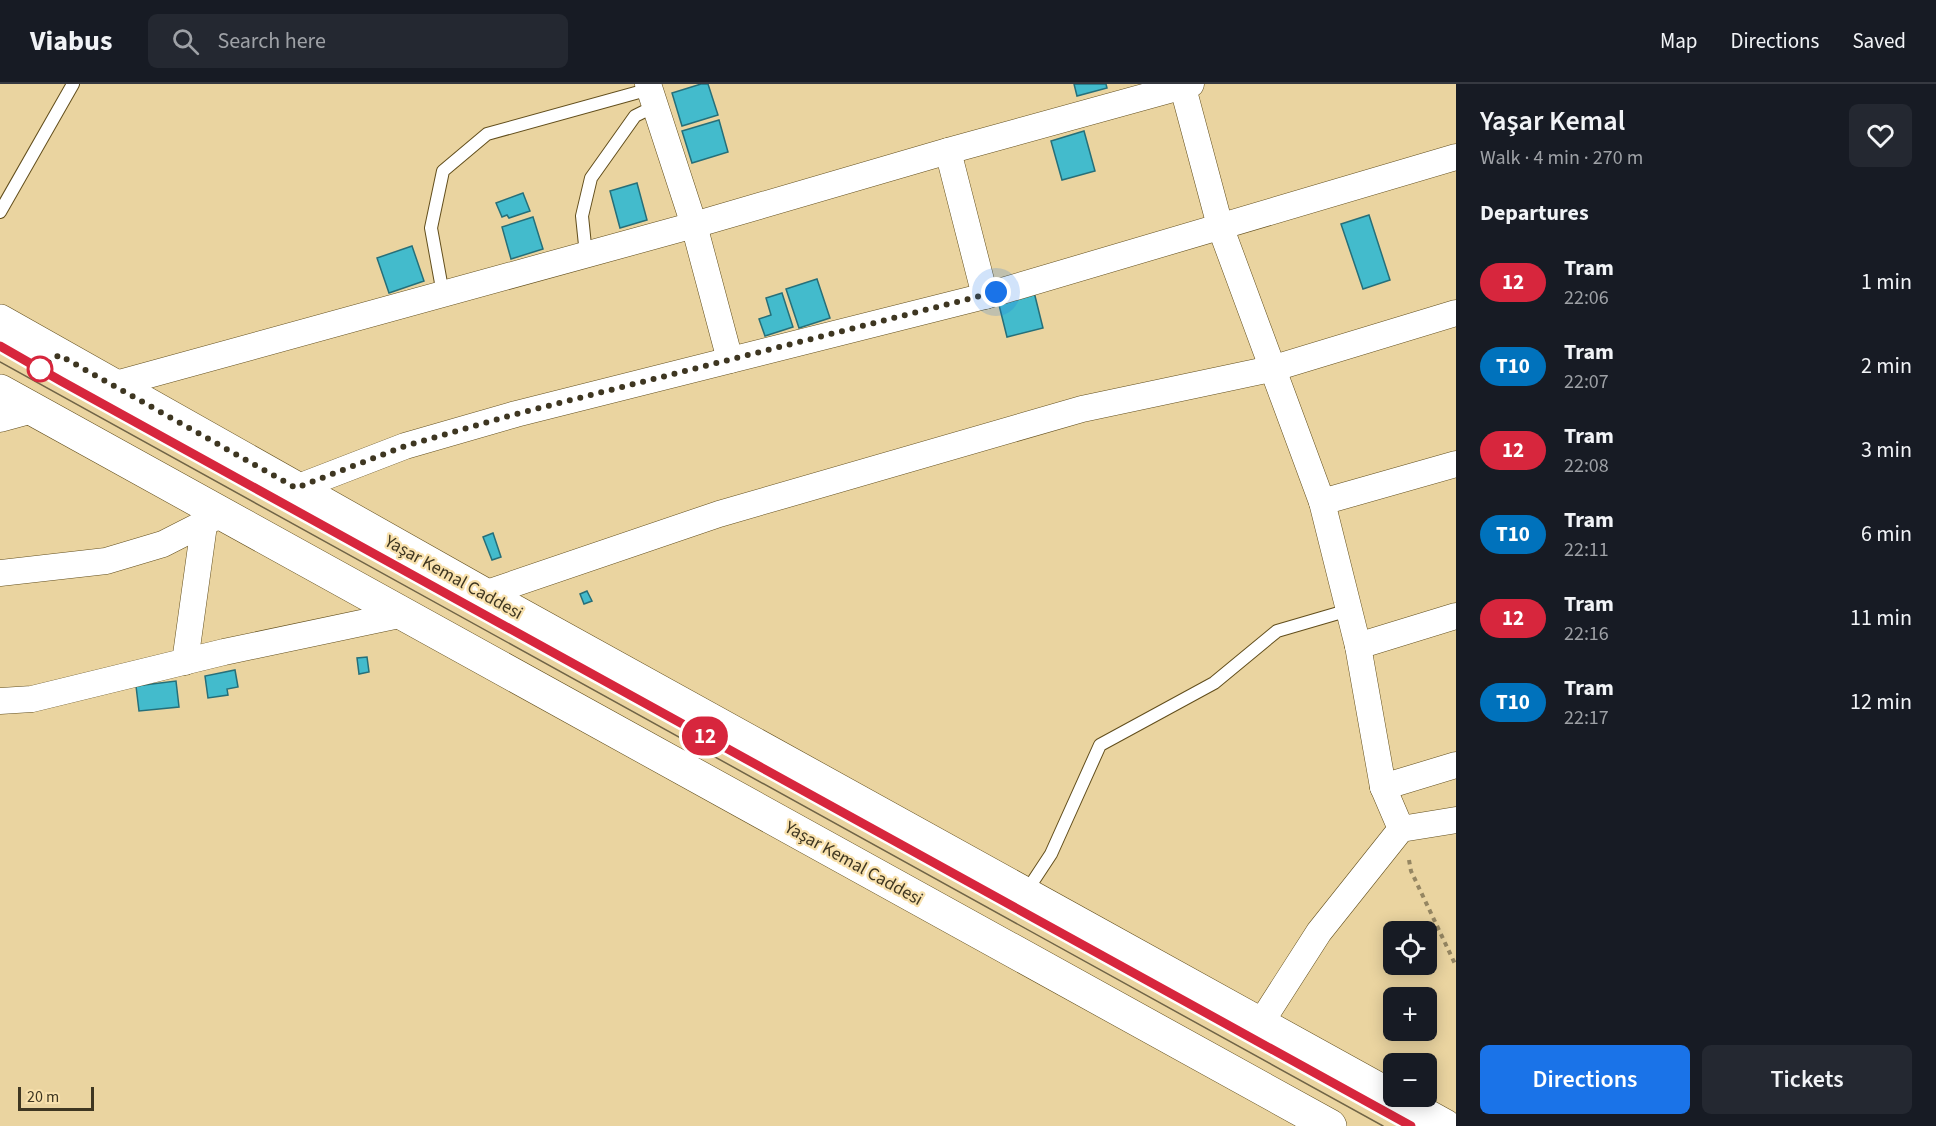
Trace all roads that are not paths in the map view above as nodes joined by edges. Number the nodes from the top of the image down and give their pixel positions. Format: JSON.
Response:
{"nodes":[{"id":1,"x":73,"y":84,"type":"edge"},
{"id":2,"x":1185,"y":85,"type":"edge"},
{"id":3,"x":651,"y":93,"type":"edge"},
{"id":4,"x":948,"y":151,"type":"junction"},
{"id":5,"x":1456,"y":157,"type":"edge"},
{"id":6,"x":0,"y":212,"type":"edge"},
{"id":7,"x":694,"y":225,"type":"junction"},
{"id":8,"x":1220,"y":226,"type":"junction"},
{"id":9,"x":586,"y":255,"type":"junction"},
{"id":10,"x":443,"y":294,"type":"junction"},
{"id":11,"x":985,"y":296,"type":"junction"},
{"id":12,"x":1456,"y":313,"type":"edge"},
{"id":13,"x":0,"y":321,"type":"edge"},
{"id":14,"x":730,"y":360,"type":"junction"},
{"id":15,"x":1271,"y":369,"type":"junction"},
{"id":16,"x":112,"y":385,"type":"junction"},
{"id":17,"x":0,"y":391,"type":"edge"},
{"id":18,"x":33,"y":410,"type":"junction"},
{"id":19,"x":0,"y":419,"type":"edge"},
{"id":20,"x":1456,"y":464,"type":"edge"},
{"id":21,"x":296,"y":488,"type":"junction"},
{"id":22,"x":1322,"y":502,"type":"junction"},
{"id":23,"x":213,"y":520,"type":"junction"},
{"id":24,"x":0,"y":573,"type":"edge"},
{"id":25,"x":484,"y":594,"type":"junction"},
{"id":26,"x":1349,"y":610,"type":"junction"},
{"id":27,"x":404,"y":615,"type":"junction"},
{"id":28,"x":1456,"y":616,"type":"edge"},
{"id":29,"x":1358,"y":646,"type":"junction"},
{"id":30,"x":185,"y":662,"type":"junction"},
{"id":31,"x":0,"y":700,"type":"edge"},
{"id":32,"x":1456,"y":765,"type":"edge"},
{"id":33,"x":1383,"y":787,"type":"junction"},
{"id":34,"x":1456,"y":820,"type":"edge"},
{"id":35,"x":1401,"y":829,"type":"junction"},
{"id":36,"x":1024,"y":895,"type":"junction"},
{"id":37,"x":1260,"y":1024,"type":"junction"},
{"id":38,"x":1330,"y":1126,"type":"edge"},
{"id":39,"x":1444,"y":1126,"type":"edge"}],
"edges":[{"from":1,"to":6,"type":"lane"},
{"from":2,"to":4,"type":"street"},
{"from":2,"to":8,"type":"street"},
{"from":3,"to":7,"type":"street"},
{"from":3,"to":9,"type":"lane"},
{"from":3,"to":10,"type":"lane"},
{"from":4,"to":7,"type":"street"},
{"from":4,"to":11,"type":"street"},
{"from":5,"to":8,"type":"street"},
{"from":7,"to":9,"type":"street"},
{"from":7,"to":14,"type":"street"},
{"from":8,"to":11,"type":"street"},
{"from":8,"to":15,"type":"street"},
{"from":9,"to":10,"type":"street"},
{"from":10,"to":16,"type":"street"},
{"from":11,"to":14,"type":"street"},
{"from":12,"to":15,"type":"street"},
{"from":13,"to":16,"type":"main road","name":"Yaşar Kemal Caddesi"},
{"from":14,"to":21,"type":"street"},
{"from":15,"to":22,"type":"street"},
{"from":15,"to":25,"type":"street"},
{"from":16,"to":21,"type":"main road","name":"Yaşar Kemal Caddesi"},
{"from":17,"to":18,"type":"main road","name":"Yaşar Kemal Caddesi"},
{"from":18,"to":19,"type":"street"},
{"from":18,"to":23,"type":"main road","name":"Yaşar Kemal Caddesi"},
{"from":20,"to":22,"type":"street"},
{"from":21,"to":25,"type":"main road","name":"Yaşar Kemal Caddesi"},
{"from":22,"to":26,"type":"street"},
{"from":23,"to":24,"type":"street"},
{"from":23,"to":27,"type":"main road","name":"Yaşar Kemal Caddesi"},
{"from":23,"to":30,"type":"street"},
{"from":25,"to":36,"type":"main road","name":"Yaşar Kemal Caddesi"},
{"from":26,"to":29,"type":"street"},
{"from":26,"to":36,"type":"lane"},
{"from":27,"to":30,"type":"street"},
{"from":27,"to":38,"type":"main road","name":"Yaşar Kemal Caddesi"},
{"from":28,"to":29,"type":"street"},
{"from":29,"to":33,"type":"street"},
{"from":30,"to":31,"type":"street"},
{"from":32,"to":33,"type":"street"},
{"from":33,"to":35,"type":"street"},
{"from":34,"to":35,"type":"street"},
{"from":35,"to":37,"type":"street"},
{"from":36,"to":37,"type":"main road","name":"Yaşar Kemal Caddesi"},
{"from":37,"to":39,"type":"main road","name":"Yaşar Kemal Caddesi"}]}
